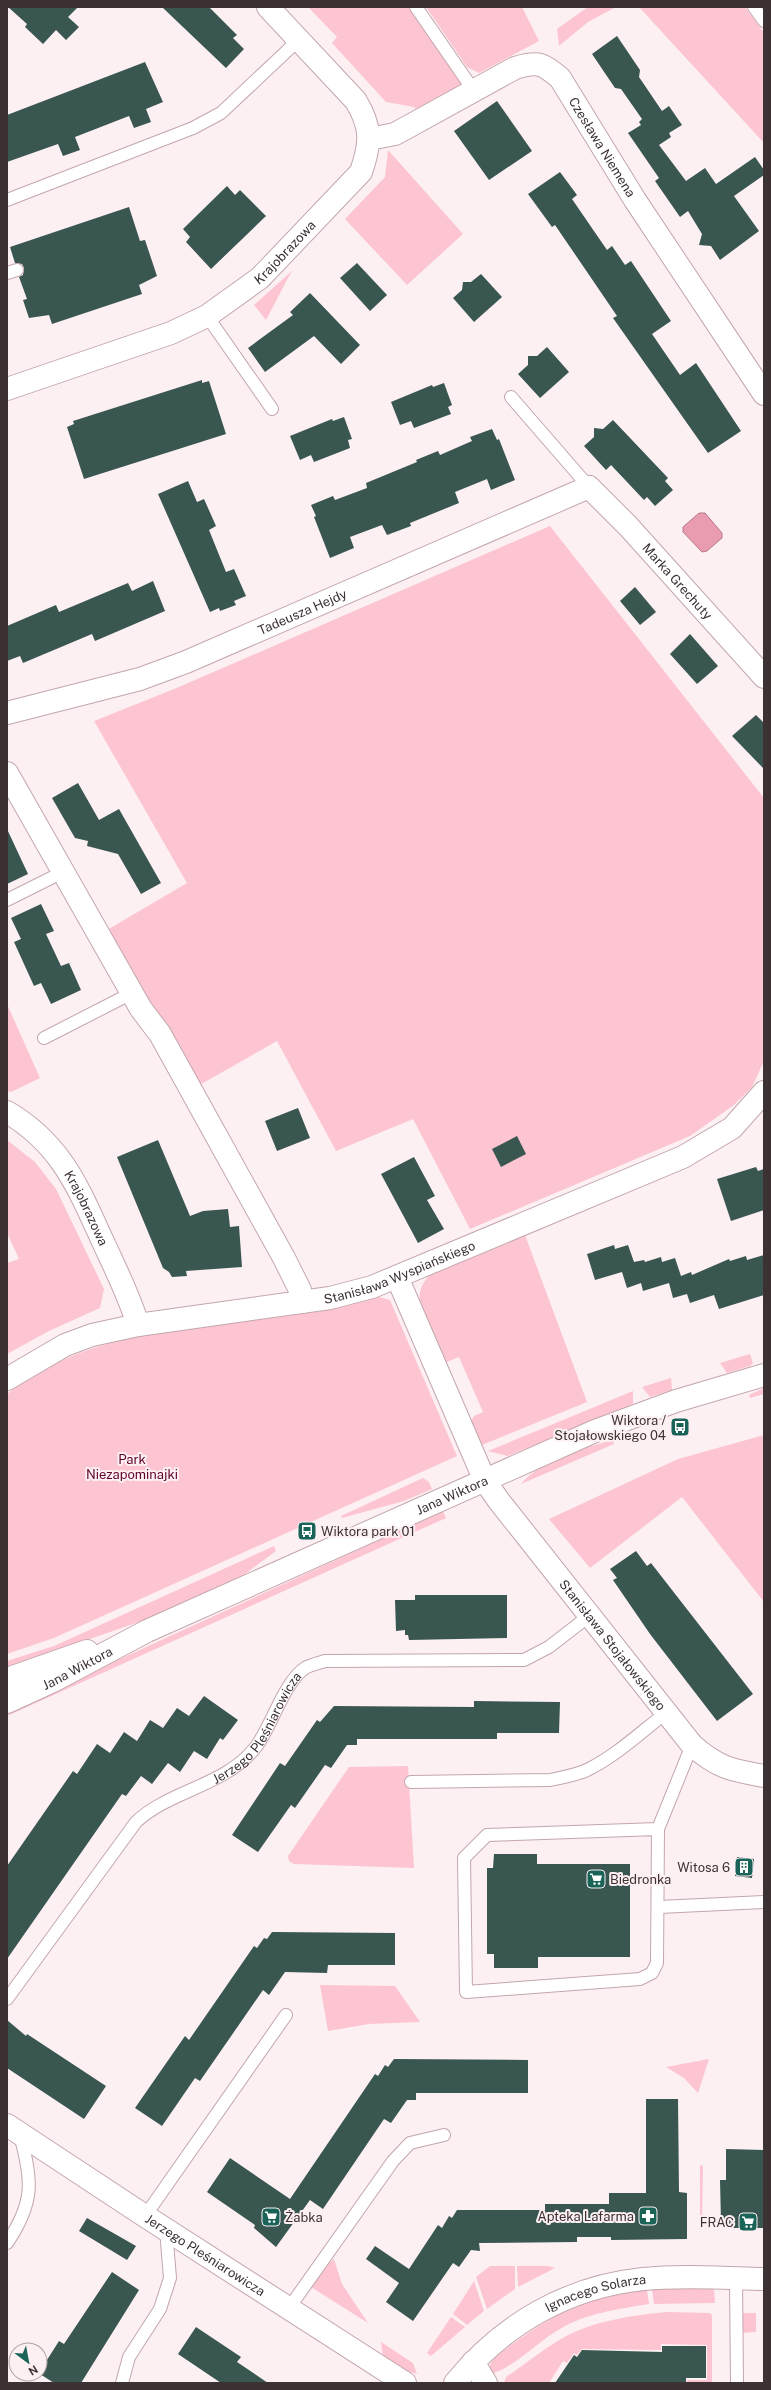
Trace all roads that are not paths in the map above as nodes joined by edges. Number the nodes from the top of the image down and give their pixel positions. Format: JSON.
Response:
{"nodes":[{"id":1,"x":268,"y":7,"type":"edge"},
{"id":2,"x":416,"y":7,"type":"edge"},
{"id":3,"x":754,"y":7,"type":"edge"},
{"id":4,"x":764,"y":21,"type":"edge"},
{"id":5,"x":298,"y":38,"type":"junction"},
{"id":6,"x":474,"y":90,"type":"junction"},
{"id":7,"x":369,"y":139,"type":"junction"},
{"id":8,"x":7,"y":200,"type":"edge"},
{"id":9,"x":207,"y":316,"type":"junction"},
{"id":10,"x":7,"y":389,"type":"edge"},
{"id":11,"x":764,"y":394,"type":"edge"},
{"id":12,"x":511,"y":397,"type":"dead end"},
{"id":13,"x":272,"y":409,"type":"dead end"},
{"id":14,"x":589,"y":487,"type":"junction"},
{"id":15,"x":764,"y":677,"type":"edge"},
{"id":16,"x":7,"y":713,"type":"edge"},
{"id":17,"x":7,"y":773,"type":"edge"},
{"id":18,"x":63,"y":872,"type":"junction"},
{"id":19,"x":7,"y":900,"type":"edge"},
{"id":20,"x":132,"y":993,"type":"junction"},
{"id":21,"x":44,"y":1038,"type":"dead end"},
{"id":22,"x":764,"y":1092,"type":"edge"},
{"id":23,"x":7,"y":1112,"type":"edge"},
{"id":24,"x":397,"y":1278,"type":"junction"},
{"id":25,"x":302,"y":1302,"type":"junction"},
{"id":26,"x":138,"y":1325,"type":"junction"},
{"id":27,"x":764,"y":1375,"type":"edge"},
{"id":28,"x":7,"y":1379,"type":"edge"},
{"id":29,"x":485,"y":1481,"type":"junction"},
{"id":30,"x":589,"y":1616,"type":"junction"},
{"id":31,"x":147,"y":1631,"type":"junction"},
{"id":32,"x":7,"y":1678,"type":"edge"},
{"id":33,"x":7,"y":1702,"type":"edge"},
{"id":34,"x":666,"y":1713,"type":"junction"},
{"id":35,"x":692,"y":1745,"type":"junction"},
{"id":36,"x":764,"y":1776,"type":"edge"},
{"id":37,"x":411,"y":1782,"type":"dead end"},
{"id":38,"x":658,"y":1829,"type":"junction"},
{"id":39,"x":764,"y":1902,"type":"edge"},
{"id":40,"x":659,"y":1906,"type":"junction"},
{"id":41,"x":7,"y":1999,"type":"edge"},
{"id":42,"x":286,"y":2015,"type":"dead end"},
{"id":43,"x":14,"y":2130,"type":"edge"},
{"id":44,"x":444,"y":2135,"type":"dead end"},
{"id":45,"x":145,"y":2216,"type":"junction"},
{"id":46,"x":166,"y":2230,"type":"junction"},
{"id":47,"x":7,"y":2243,"type":"edge"},
{"id":48,"x":736,"y":2279,"type":"junction"},
{"id":49,"x":764,"y":2279,"type":"edge"},
{"id":50,"x":289,"y":2308,"type":"junction"},
{"id":51,"x":473,"y":2362,"type":"junction"},
{"id":52,"x":122,"y":2383,"type":"edge"},
{"id":53,"x":406,"y":2383,"type":"edge"},
{"id":54,"x":455,"y":2383,"type":"edge"},
{"id":55,"x":486,"y":2383,"type":"edge"},
{"id":56,"x":737,"y":2383,"type":"edge"}],
"edges":[{"from":1,"to":5,"type":"street","name":"Krajobrazowa"},
{"from":2,"to":6,"type":"lane"},
{"from":3,"to":4,"type":"lane"},
{"from":5,"to":7,"type":"street","name":"Krajobrazowa"},
{"from":5,"to":8,"type":"lane"},
{"from":6,"to":7,"type":"street","name":"Czesława Niemena"},
{"from":6,"to":11,"type":"street","name":"Czesława Niemena"},
{"from":7,"to":9,"type":"street","name":"Krajobrazowa"},
{"from":9,"to":10,"type":"street","name":"Krajobrazowa"},
{"from":9,"to":13,"type":"lane"},
{"from":12,"to":14,"type":"lane"},
{"from":14,"to":15,"type":"street","name":"Marka Grechuty"},
{"from":14,"to":16,"type":"street","name":"Tadeusza Hejdy"},
{"from":17,"to":18,"type":"street"},
{"from":18,"to":19,"type":"lane"},
{"from":18,"to":20,"type":"street"},
{"from":20,"to":21,"type":"lane"},
{"from":20,"to":25,"type":"street"},
{"from":22,"to":24,"type":"street","name":"Stanisława Wyspiańskiego"},
{"from":23,"to":26,"type":"street","name":"Krajobrazowa"},
{"from":24,"to":25,"type":"street","name":"Stanisława Wyspiańskiego"},
{"from":24,"to":29,"type":"street","name":"Stanisława Stojałowskiego"},
{"from":25,"to":26,"type":"street","name":"Stanisława Wyspiańskiego"},
{"from":26,"to":28,"type":"street","name":"Stanisława Wyspiańskiego"},
{"from":27,"to":29,"type":"street","name":"Jana Wiktora"},
{"from":29,"to":30,"type":"street","name":"Stanisława Stojałowskiego"},
{"from":29,"to":31,"type":"street","name":"Jana Wiktora"},
{"from":30,"to":34,"type":"street","name":"Stanisława Stojałowskiego"},
{"from":30,"to":41,"type":"lane","name":"Jerzego Pleśniarowicza"},
{"from":31,"to":32,"type":"street","name":"Jana Wiktora"},
{"from":31,"to":33,"type":"street","name":"Jana Wiktora"},
{"from":34,"to":35,"type":"street","name":"Stanisława Stojałowskiego"},
{"from":34,"to":37,"type":"lane"},
{"from":35,"to":36,"type":"street","name":"Stanisława Stojałowskiego"},
{"from":35,"to":38,"type":"lane"},
{"from":38,"to":40,"type":"lane"},
{"from":38,"to":40,"type":"lane"},
{"from":39,"to":40,"type":"lane"},
{"from":42,"to":45,"type":"lane"},
{"from":43,"to":45,"type":"street","name":"Jerzego Pleśniarowicza"},
{"from":43,"to":47,"type":"lane"},
{"from":44,"to":50,"type":"lane"},
{"from":45,"to":46,"type":"street","name":"Jerzego Pleśniarowicza"},
{"from":46,"to":50,"type":"street","name":"Jerzego Pleśniarowicza"},
{"from":46,"to":52,"type":"lane"},
{"from":48,"to":49,"type":"street","name":"Ignacego Solarza"},
{"from":48,"to":51,"type":"street","name":"Ignacego Solarza"},
{"from":48,"to":56,"type":"lane"},
{"from":50,"to":53,"type":"street","name":"Jerzego Pleśniarowicza"},
{"from":51,"to":54,"type":"street","name":"Ignacego Solarza"},
{"from":51,"to":55,"type":"street"}]}
